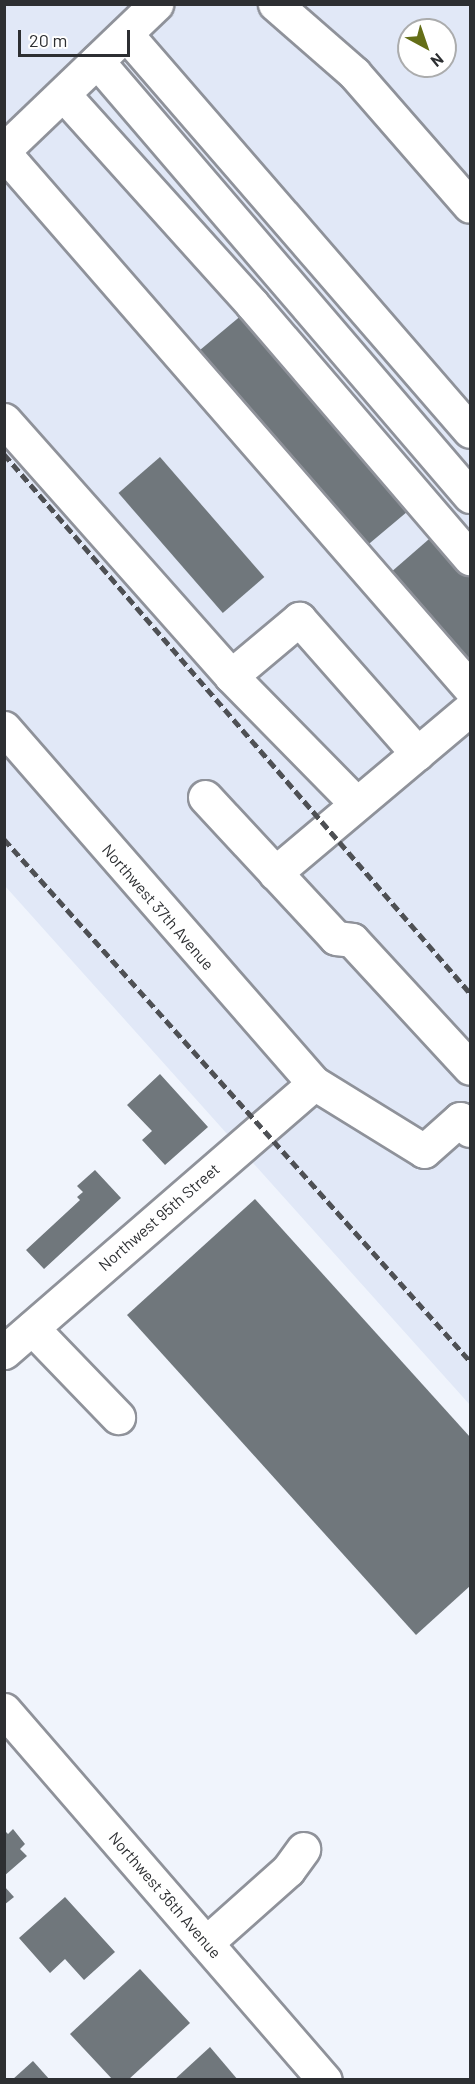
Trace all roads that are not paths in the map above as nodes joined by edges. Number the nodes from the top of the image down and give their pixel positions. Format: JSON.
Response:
{"nodes":[{"id":1,"x":156,"y":4,"type":"edge"},
{"id":2,"x":275,"y":4,"type":"edge"},
{"id":3,"x":126,"y":34,"type":"junction"},
{"id":4,"x":96,"y":61,"type":"junction"},
{"id":5,"x":63,"y":94,"type":"junction"},
{"id":6,"x":4,"y":151,"type":"edge"},
{"id":7,"x":471,"y":206,"type":"edge"},
{"id":8,"x":4,"y":420,"type":"edge"},
{"id":9,"x":471,"y":431,"type":"edge"},
{"id":10,"x":471,"y":495,"type":"edge"},
{"id":11,"x":471,"y":558,"type":"edge"},
{"id":12,"x":231,"y":676,"type":"junction"},
{"id":13,"x":471,"y":688,"type":"edge"},
{"id":14,"x":471,"y":709,"type":"edge"},
{"id":15,"x":4,"y":728,"type":"edge"},
{"id":16,"x":417,"y":753,"type":"junction"},
{"id":17,"x":205,"y":797,"type":"dead end"},
{"id":18,"x":356,"y":802,"type":"junction"},
{"id":19,"x":275,"y":873,"type":"junction"},
{"id":20,"x":471,"y":1068,"type":"edge"},
{"id":21,"x":314,"y":1083,"type":"junction"},
{"id":22,"x":467,"y":1119,"type":"edge"},
{"id":23,"x":32,"y":1328,"type":"junction"},
{"id":24,"x":4,"y":1352,"type":"edge"},
{"id":25,"x":118,"y":1418,"type":"dead end"},
{"id":26,"x":4,"y":1710,"type":"edge"},
{"id":27,"x":303,"y":1849,"type":"dead end"},
{"id":28,"x":206,"y":1942,"type":"junction"},
{"id":29,"x":325,"y":2079,"type":"edge"}],
"edges":[{"from":1,"to":3,"type":"street"},
{"from":2,"to":7,"type":"street"},
{"from":3,"to":4,"type":"street"},
{"from":3,"to":9,"type":"street"},
{"from":4,"to":5,"type":"street"},
{"from":4,"to":10,"type":"street"},
{"from":5,"to":6,"type":"street"},
{"from":5,"to":11,"type":"street"},
{"from":6,"to":13,"type":"street"},
{"from":8,"to":12,"type":"street"},
{"from":12,"to":16,"type":"street"},
{"from":12,"to":18,"type":"street"},
{"from":14,"to":16,"type":"street"},
{"from":15,"to":21,"type":"street","name":"Northwest 37th Avenue"},
{"from":16,"to":18,"type":"street"},
{"from":17,"to":19,"type":"street"},
{"from":18,"to":19,"type":"street"},
{"from":19,"to":20,"type":"street"},
{"from":21,"to":22,"type":"street","name":"Northwest 37th Avenue"},
{"from":21,"to":23,"type":"street","name":"Northwest 95th Street"},
{"from":23,"to":24,"type":"street","name":"Northwest 95th Street"},
{"from":23,"to":25,"type":"street"},
{"from":26,"to":28,"type":"street","name":"Northwest 36th Avenue"},
{"from":27,"to":28,"type":"street"},
{"from":28,"to":29,"type":"street","name":"Northwest 36th Avenue"}]}
